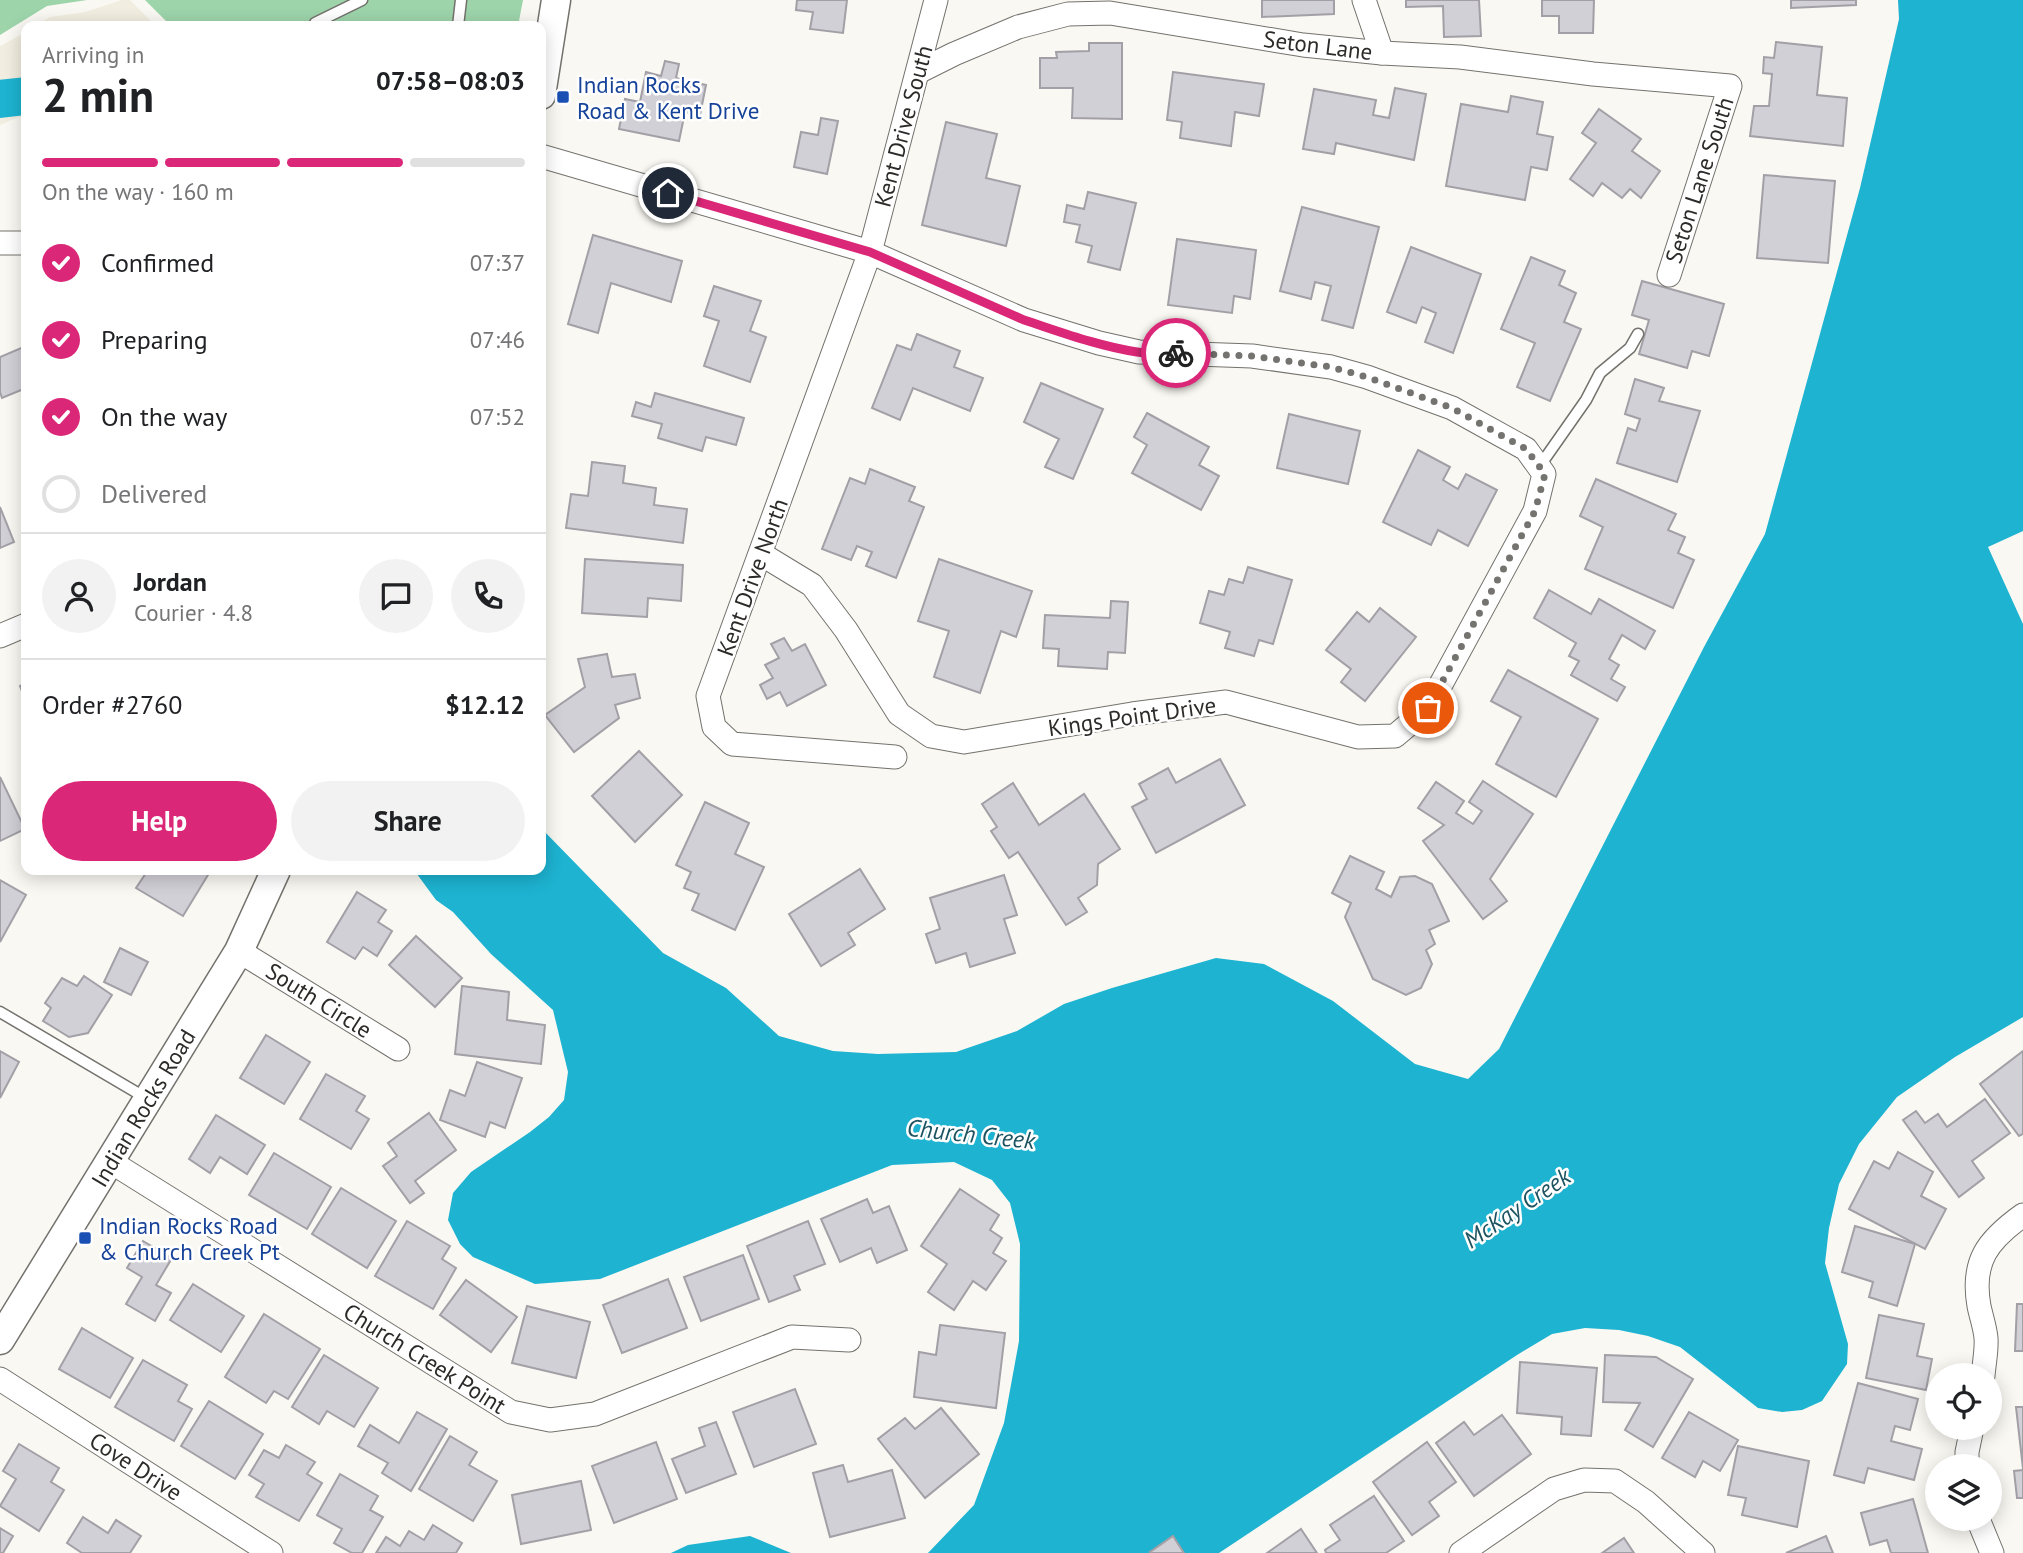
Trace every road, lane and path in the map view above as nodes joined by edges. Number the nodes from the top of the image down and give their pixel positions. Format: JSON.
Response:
{"nodes":[{"id":1,"x":362,"y":0,"type":"edge"},
{"id":2,"x":461,"y":0,"type":"edge"},
{"id":3,"x":556,"y":0,"type":"edge"},
{"id":4,"x":936,"y":0,"type":"edge"},
{"id":5,"x":1364,"y":0,"type":"edge"},
{"id":6,"x":318,"y":21,"type":"edge"},
{"id":7,"x":459,"y":21,"type":"edge"},
{"id":8,"x":1382,"y":53,"type":"junction"},
{"id":9,"x":546,"y":63,"type":"edge"},
{"id":10,"x":918,"y":72,"type":"junction"},
{"id":11,"x":1730,"y":86,"type":"joint"},
{"id":12,"x":546,"y":157,"type":"edge"},
{"id":13,"x":0,"y":243,"type":"edge"},
{"id":14,"x":21,"y":243,"type":"edge"},
{"id":15,"x":870,"y":252,"type":"junction"},
{"id":16,"x":1669,"y":275,"type":"dead end"},
{"id":17,"x":1638,"y":334,"type":"dead end"},
{"id":18,"x":1539,"y":467,"type":"junction"},
{"id":19,"x":761,"y":554,"type":"junction"},
{"id":20,"x":21,"y":627,"type":"edge"},
{"id":21,"x":0,"y":636,"type":"edge"},
{"id":22,"x":895,"y":757,"type":"dead end"},
{"id":23,"x":274,"y":875,"type":"edge"},
{"id":24,"x":239,"y":951,"type":"junction"},
{"id":25,"x":0,"y":1012,"type":"edge"},
{"id":26,"x":398,"y":1049,"type":"dead end"},
{"id":27,"x":149,"y":1100,"type":"junction"},
{"id":28,"x":111,"y":1162,"type":"junction"},
{"id":29,"x":2023,"y":1215,"type":"edge"},
{"id":30,"x":0,"y":1340,"type":"edge"},
{"id":31,"x":849,"y":1340,"type":"dead end"},
{"id":32,"x":1984,"y":1363,"type":"edge"},
{"id":33,"x":0,"y":1379,"type":"edge"},
{"id":34,"x":1983,"y":1531,"type":"edge"},
{"id":35,"x":271,"y":1553,"type":"edge"},
{"id":36,"x":1461,"y":1553,"type":"edge"},
{"id":37,"x":1703,"y":1553,"type":"edge"},
{"id":38,"x":1992,"y":1553,"type":"edge"}],
"edges":[{"from":1,"to":6,"type":"lane"},
{"from":2,"to":7,"type":"lane"},
{"from":3,"to":9,"type":"street"},
{"from":4,"to":10,"type":"street","name":"Kent Drive South"},
{"from":5,"to":8,"type":"street"},
{"from":8,"to":10,"type":"street","name":"Seton Lane"},
{"from":8,"to":11,"type":"street","name":"Seton Lane"},
{"from":10,"to":15,"type":"street","name":"Kent Drive South"},
{"from":11,"to":16,"type":"street","name":"Seton Lane South"},
{"from":12,"to":15,"type":"street"},
{"from":13,"to":14,"type":"street"},
{"from":15,"to":18,"type":"street"},
{"from":15,"to":19,"type":"street","name":"Kent Drive North"},
{"from":17,"to":18,"type":"lane"},
{"from":18,"to":19,"type":"street","name":"Kings Point Drive"},
{"from":19,"to":22,"type":"street","name":"Kent Drive North"},
{"from":20,"to":21,"type":"street"},
{"from":23,"to":24,"type":"street","name":"Indian Rocks Road"},
{"from":24,"to":26,"type":"street","name":"South Circle"},
{"from":24,"to":27,"type":"street","name":"Indian Rocks Road"},
{"from":25,"to":27,"type":"lane"},
{"from":27,"to":28,"type":"street","name":"Indian Rocks Road"},
{"from":28,"to":30,"type":"street","name":"Indian Rocks Road"},
{"from":28,"to":31,"type":"street","name":"Church Creek Point"},
{"from":29,"to":32,"type":"street"},
{"from":33,"to":35,"type":"street","name":"Cove Drive"},
{"from":34,"to":38,"type":"street"},
{"from":36,"to":37,"type":"street"}]}
